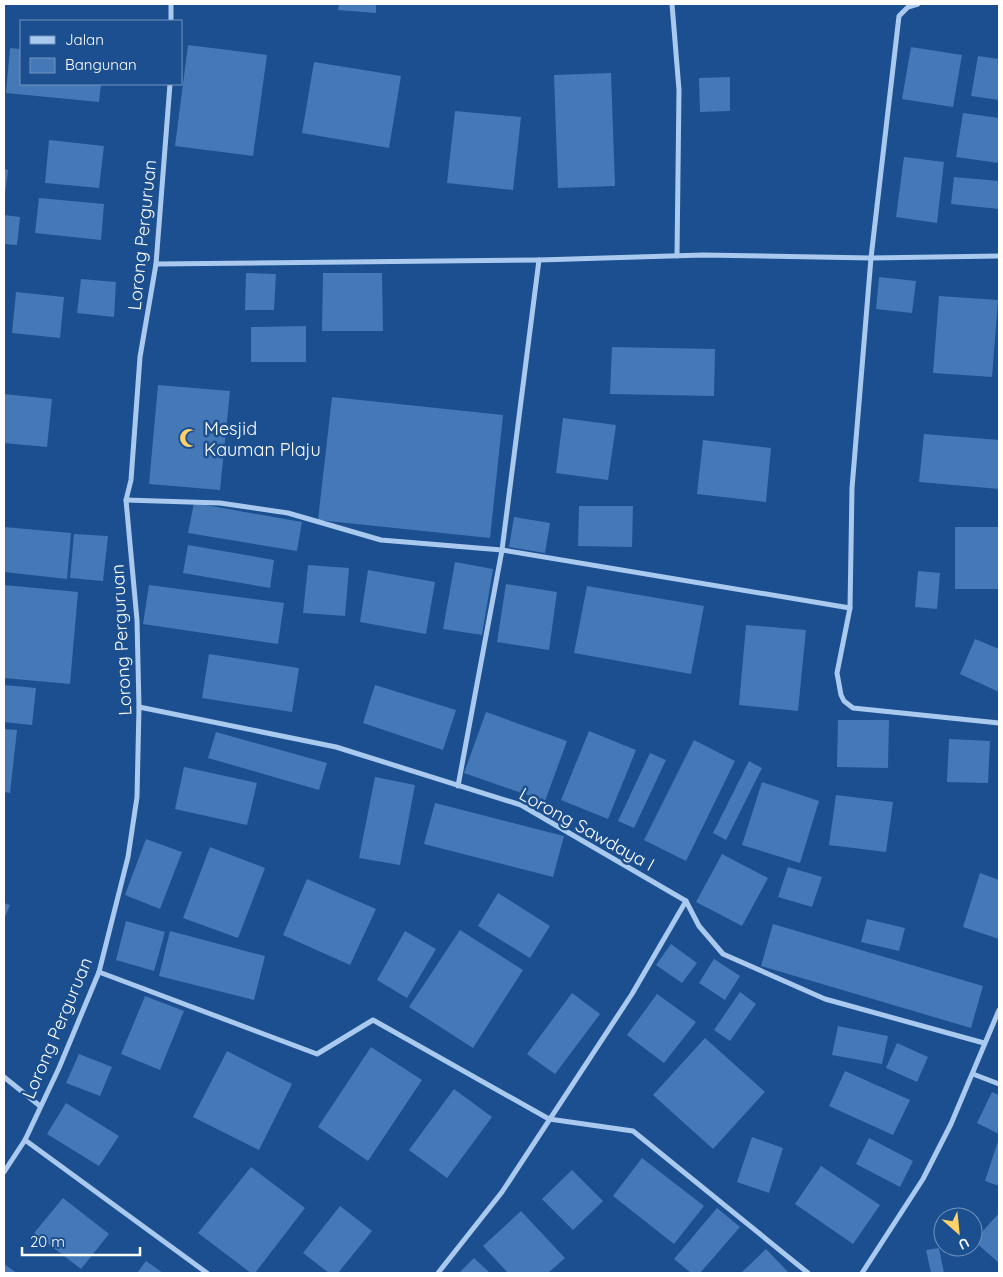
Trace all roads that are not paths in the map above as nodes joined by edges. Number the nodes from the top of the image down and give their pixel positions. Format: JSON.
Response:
{"nodes":[{"id":1,"x":171,"y":4,"type":"edge"},
{"id":2,"x":672,"y":4,"type":"edge"},
{"id":3,"x":918,"y":4,"type":"edge"},
{"id":4,"x":171,"y":20,"type":"edge"},
{"id":5,"x":170,"y":85,"type":"edge"},
{"id":6,"x":677,"y":256,"type":"junction"},
{"id":7,"x":999,"y":256,"type":"edge"},
{"id":8,"x":871,"y":258,"type":"junction"},
{"id":9,"x":539,"y":260,"type":"junction"},
{"id":10,"x":156,"y":264,"type":"junction"},
{"id":11,"x":126,"y":500,"type":"junction"},
{"id":12,"x":502,"y":550,"type":"junction"},
{"id":13,"x":850,"y":608,"type":"junction"},
{"id":14,"x":139,"y":707,"type":"junction"},
{"id":15,"x":999,"y":723,"type":"edge"},
{"id":16,"x":458,"y":786,"type":"junction"},
{"id":17,"x":686,"y":901,"type":"junction"},
{"id":18,"x":99,"y":972,"type":"junction"},
{"id":19,"x":999,"y":1010,"type":"edge"},
{"id":20,"x":984,"y":1043,"type":"junction"},
{"id":21,"x":973,"y":1074,"type":"junction"},
{"id":22,"x":4,"y":1077,"type":"edge"},
{"id":23,"x":999,"y":1084,"type":"edge"},
{"id":24,"x":40,"y":1106,"type":"junction"},
{"id":25,"x":549,"y":1119,"type":"junction"},
{"id":26,"x":25,"y":1140,"type":"junction"},
{"id":27,"x":4,"y":1172,"type":"edge"},
{"id":28,"x":207,"y":1273,"type":"edge"},
{"id":29,"x":438,"y":1273,"type":"edge"},
{"id":30,"x":808,"y":1273,"type":"edge"},
{"id":31,"x":862,"y":1273,"type":"edge"}],
"edges":[{"from":1,"to":4,"type":"street"},
{"from":2,"to":6,"type":"street"},
{"from":3,"to":8,"type":"street"},
{"from":5,"to":10,"type":"street","name":"Lorong Perguruan"},
{"from":6,"to":8,"type":"street"},
{"from":6,"to":9,"type":"street"},
{"from":7,"to":8,"type":"street"},
{"from":8,"to":13,"type":"street"},
{"from":9,"to":10,"type":"street"},
{"from":9,"to":12,"type":"street"},
{"from":10,"to":11,"type":"street","name":"Lorong Perguruan"},
{"from":11,"to":12,"type":"street"},
{"from":11,"to":14,"type":"street","name":"Lorong Perguruan"},
{"from":12,"to":13,"type":"street"},
{"from":12,"to":16,"type":"street"},
{"from":13,"to":15,"type":"street"},
{"from":14,"to":16,"type":"street","name":"Lorong Sawdaya I"},
{"from":14,"to":18,"type":"street","name":"Lorong Perguruan"},
{"from":16,"to":17,"type":"street","name":"Lorong Sawdaya I"},
{"from":17,"to":20,"type":"street"},
{"from":17,"to":25,"type":"street"},
{"from":18,"to":24,"type":"street","name":"Lorong Perguruan"},
{"from":18,"to":25,"type":"street"},
{"from":19,"to":20,"type":"street"},
{"from":20,"to":21,"type":"street"},
{"from":21,"to":23,"type":"street"},
{"from":21,"to":31,"type":"street"},
{"from":22,"to":24,"type":"street"},
{"from":24,"to":26,"type":"street","name":"Lorong Perguruan"},
{"from":25,"to":29,"type":"street"},
{"from":25,"to":30,"type":"street"},
{"from":26,"to":27,"type":"street","name":"Lorong Perguruan"},
{"from":26,"to":28,"type":"street"}]}
